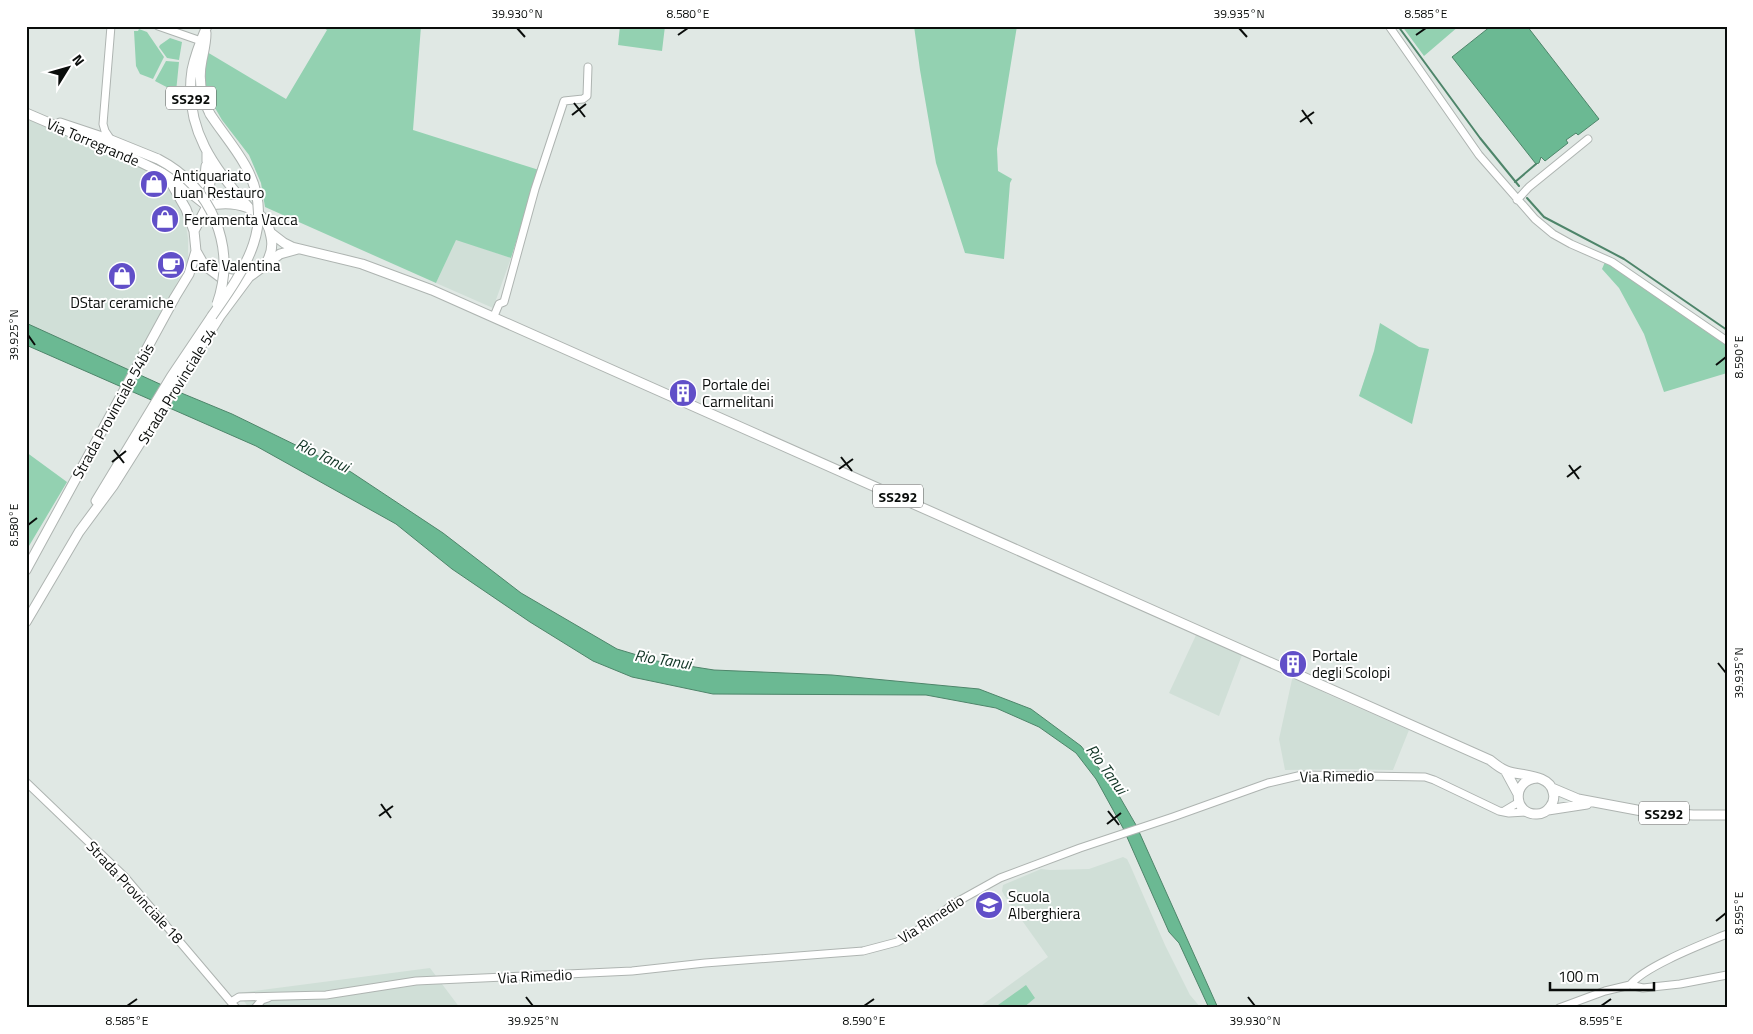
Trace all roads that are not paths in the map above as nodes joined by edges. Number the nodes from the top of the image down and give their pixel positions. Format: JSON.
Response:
{"nodes":[{"id":1,"x":111,"y":26,"type":"edge"},
{"id":2,"x":158,"y":26,"type":"edge"},
{"id":3,"x":1389,"y":26,"type":"edge"},
{"id":4,"x":206,"y":27,"type":"edge"},
{"id":5,"x":201,"y":41,"type":"junction"},
{"id":6,"x":588,"y":67,"type":"dead end"},
{"id":7,"x":29,"y":114,"type":"edge"},
{"id":8,"x":1588,"y":139,"type":"dead end"},
{"id":9,"x":111,"y":140,"type":"junction"},
{"id":10,"x":207,"y":157,"type":"junction"},
{"id":11,"x":159,"y":171,"type":"junction"},
{"id":12,"x":185,"y":189,"type":"junction"},
{"id":13,"x":1517,"y":200,"type":"junction"},
{"id":14,"x":207,"y":206,"type":"junction"},
{"id":15,"x":251,"y":210,"type":"junction"},
{"id":16,"x":194,"y":231,"type":"junction"},
{"id":17,"x":271,"y":233,"type":"junction"},
{"id":18,"x":299,"y":249,"type":"junction"},
{"id":19,"x":196,"y":251,"type":"junction"},
{"id":20,"x":261,"y":269,"type":"junction"},
{"id":21,"x":249,"y":277,"type":"junction"},
{"id":22,"x":212,"y":316,"type":"junction"},
{"id":23,"x":494,"y":316,"type":"junction"},
{"id":24,"x":1727,"y":341,"type":"edge"},
{"id":25,"x":144,"y":429,"type":"junction"},
{"id":26,"x":26,"y":570,"type":"edge"},
{"id":27,"x":26,"y":622,"type":"edge"},
{"id":28,"x":1505,"y":770,"type":"junction"},
{"id":29,"x":1537,"y":778,"type":"junction"},
{"id":30,"x":26,"y":782,"type":"edge"},
{"id":31,"x":1552,"y":788,"type":"junction"},
{"id":32,"x":1519,"y":798,"type":"junction"},
{"id":33,"x":1602,"y":803,"type":"junction"},
{"id":34,"x":1548,"y":810,"type":"junction"},
{"id":35,"x":1504,"y":811,"type":"junction"},
{"id":36,"x":1528,"y":812,"type":"junction"},
{"id":37,"x":1727,"y":815,"type":"edge"},
{"id":38,"x":1727,"y":934,"type":"edge"},
{"id":39,"x":1727,"y":974,"type":"edge"},
{"id":40,"x":1630,"y":985,"type":"junction"},
{"id":41,"x":272,"y":996,"type":"junction"},
{"id":42,"x":234,"y":1005,"type":"edge"},
{"id":43,"x":255,"y":1008,"type":"edge"},
{"id":44,"x":1559,"y":1008,"type":"edge"}],
"edges":[{"from":1,"to":9,"type":"street"},
{"from":2,"to":5,"type":"street"},
{"from":3,"to":13,"type":"street"},
{"from":4,"to":5,"type":"main road","number":"SS292"},
{"from":4,"to":22,"type":"main road","bridge":true},
{"from":5,"to":10,"type":"main road","number":"SS292"},
{"from":6,"to":23,"type":"street"},
{"from":7,"to":9,"type":"main road"},
{"from":7,"to":11,"type":"main road","name":"Via Torregrande"},
{"from":8,"to":13,"type":"street"},
{"from":9,"to":22,"type":"main road","bridge":true},
{"from":10,"to":12,"type":"main road"},
{"from":10,"to":14,"type":"main road","number":"SS292"},
{"from":10,"to":15,"type":"main road","number":"SS292"},
{"from":11,"to":12,"type":"main road","name":"Via Torregrande"},
{"from":11,"to":16,"type":"main road","name":"Via Torregrande"},
{"from":12,"to":14,"type":"main road","name":"Via Torregrande"},
{"from":13,"to":24,"type":"street"},
{"from":14,"to":15,"type":"main road"},
{"from":14,"to":16,"type":"main road","number":"SS292"},
{"from":15,"to":17,"type":"main road","number":"SS292"},
{"from":16,"to":19,"type":"main road"},
{"from":17,"to":18,"type":"main road","number":"SS292"},
{"from":17,"to":20,"type":"main road"},
{"from":18,"to":20,"type":"main road"},
{"from":18,"to":23,"type":"main road","number":"SS292"},
{"from":19,"to":21,"type":"main road"},
{"from":19,"to":26,"type":"main road","name":"Strada Provinciale 54bis"},
{"from":20,"to":21,"type":"main road"},
{"from":21,"to":25,"type":"main road","name":"Strada Provinciale 54"},
{"from":22,"to":25,"type":"main road"},
{"from":23,"to":28,"type":"main road","number":"SS292"},
{"from":25,"to":27,"type":"main road"},
{"from":28,"to":29,"type":"main road","number":"SS292"},
{"from":28,"to":32,"type":"main road"},
{"from":29,"to":31,"type":"main road","number":"SS292"},
{"from":29,"to":32,"type":"main road"},
{"from":30,"to":42,"type":"street","name":"Strada Provinciale 18"},
{"from":31,"to":33,"type":"main road","number":"SS292"},
{"from":31,"to":34,"type":"main road"},
{"from":32,"to":35,"type":"street"},
{"from":32,"to":36,"type":"main road"},
{"from":33,"to":34,"type":"main road","number":"SS292"},
{"from":33,"to":37,"type":"main road","number":"SS292"},
{"from":34,"to":36,"type":"main road","number":"SS292"},
{"from":35,"to":36,"type":"street","name":"Via Rimedio"},
{"from":35,"to":41,"type":"street","name":"Via Rimedio"},
{"from":38,"to":40,"type":"street"},
{"from":39,"to":40,"type":"street"},
{"from":40,"to":44,"type":"street"},
{"from":41,"to":42,"type":"street","name":"Via Rimedio"},
{"from":41,"to":43,"type":"street"}]}
